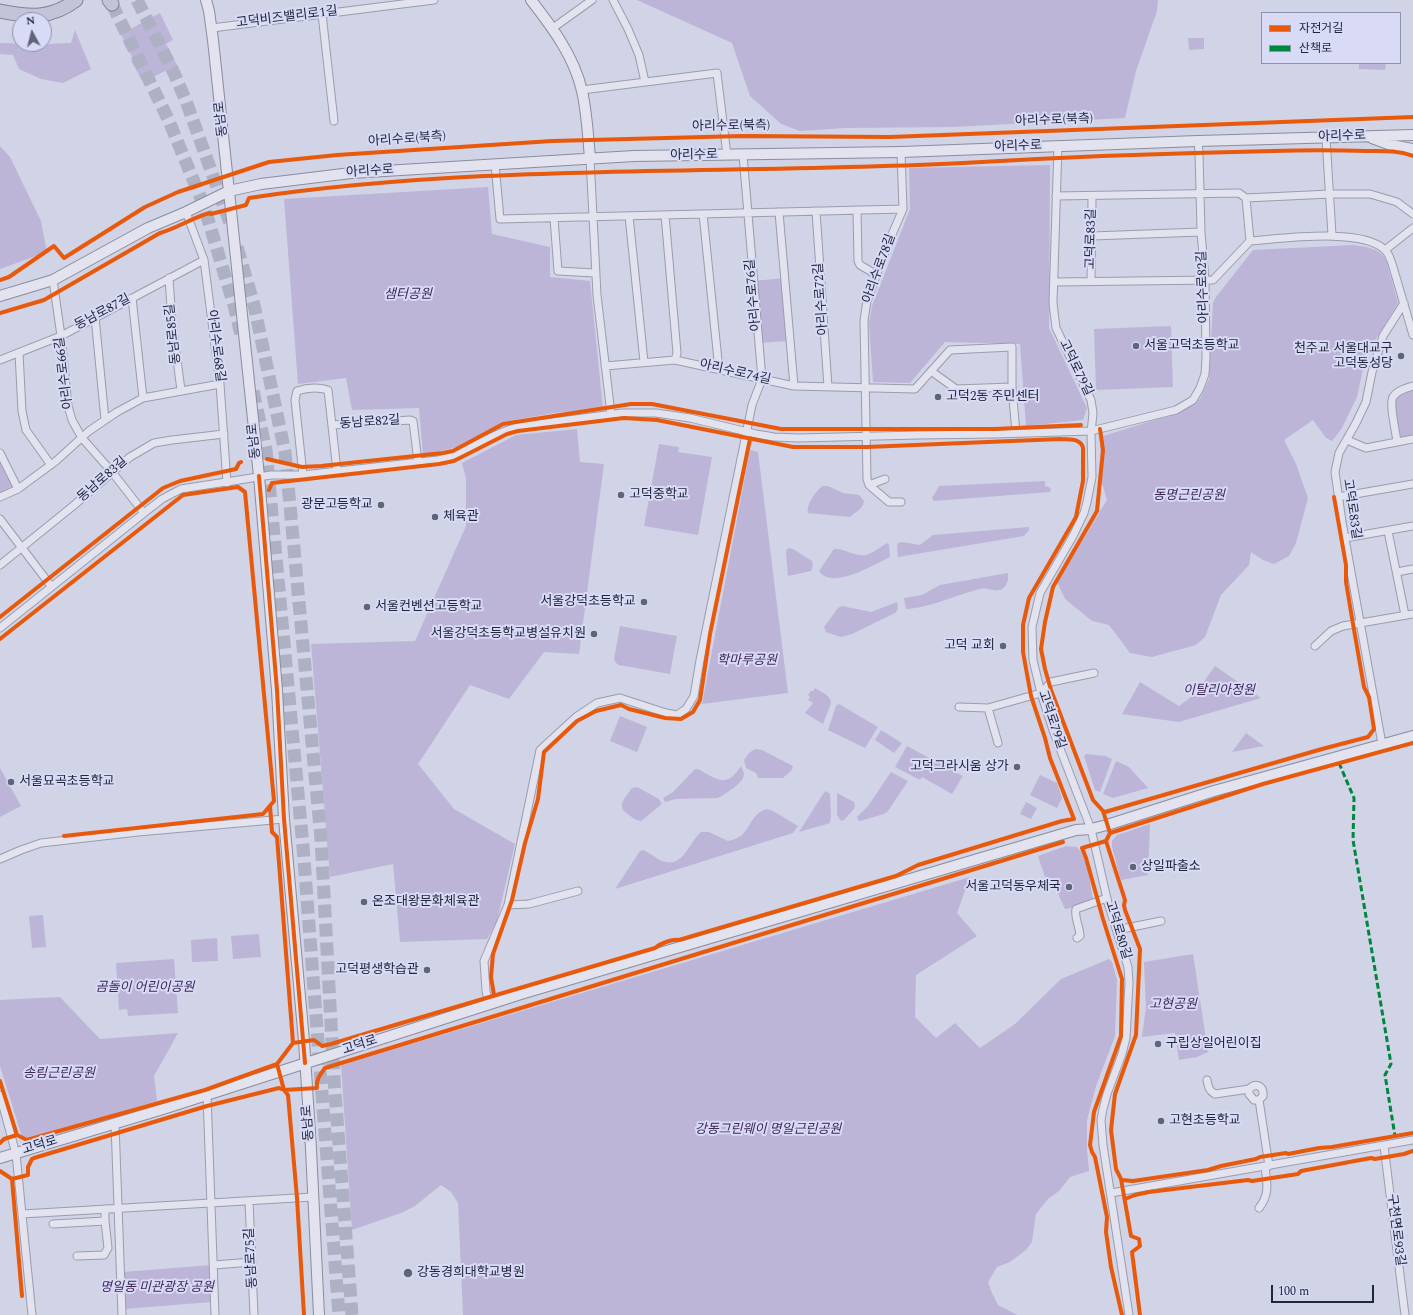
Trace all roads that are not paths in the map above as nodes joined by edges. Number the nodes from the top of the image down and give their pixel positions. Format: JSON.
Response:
{"nodes":[{"id":1,"x":76,"y":0,"type":"edge"},
{"id":2,"x":206,"y":0,"type":"edge"},
{"id":3,"x":434,"y":0,"type":"edge"},
{"id":4,"x":531,"y":0,"type":"edge"},
{"id":5,"x":592,"y":0,"type":"edge"},
{"id":6,"x":613,"y":0,"type":"edge"},
{"id":7,"x":0,"y":11,"type":"edge"},
{"id":8,"x":322,"y":14,"type":"junction"},
{"id":9,"x":212,"y":28,"type":"junction"},
{"id":10,"x":553,"y":28,"type":"junction"},
{"id":11,"x":645,"y":82,"type":"junction"},
{"id":12,"x":582,"y":90,"type":"junction"},
{"id":13,"x":334,"y":121,"type":"dead end"},
{"id":14,"x":1413,"y":135,"type":"edge"},
{"id":15,"x":1367,"y":136,"type":"junction"},
{"id":16,"x":1326,"y":138,"type":"junction"},
{"id":17,"x":1198,"y":141,"type":"junction"},
{"id":18,"x":1058,"y":145,"type":"junction"},
{"id":19,"x":1413,"y":148,"type":"edge"},
{"id":20,"x":901,"y":152,"type":"junction"},
{"id":21,"x":727,"y":155,"type":"junction"},
{"id":22,"x":743,"y":155,"type":"junction"},
{"id":23,"x":590,"y":158,"type":"junction"},
{"id":24,"x":495,"y":164,"type":"junction"},
{"id":25,"x":229,"y":191,"type":"junction"},
{"id":26,"x":1200,"y":194,"type":"junction"},
{"id":27,"x":1330,"y":194,"type":"junction"},
{"id":28,"x":1056,"y":196,"type":"junction"},
{"id":29,"x":1092,"y":196,"type":"junction"},
{"id":30,"x":1246,"y":198,"type":"junction"},
{"id":31,"x":903,"y":209,"type":"junction"},
{"id":32,"x":857,"y":210,"type":"junction"},
{"id":33,"x":816,"y":211,"type":"junction"},
{"id":34,"x":186,"y":212,"type":"junction"},
{"id":35,"x":748,"y":212,"type":"junction"},
{"id":36,"x":779,"y":212,"type":"junction"},
{"id":37,"x":703,"y":214,"type":"junction"},
{"id":38,"x":1413,"y":214,"type":"edge"},
{"id":39,"x":665,"y":215,"type":"junction"},
{"id":40,"x":629,"y":216,"type":"junction"},
{"id":41,"x":593,"y":217,"type":"junction"},
{"id":42,"x":554,"y":218,"type":"junction"},
{"id":43,"x":1413,"y":228,"type":"edge"},
{"id":44,"x":1201,"y":232,"type":"junction"},
{"id":45,"x":1332,"y":235,"type":"junction"},
{"id":46,"x":1092,"y":236,"type":"junction"},
{"id":47,"x":1250,"y":241,"type":"junction"},
{"id":48,"x":1385,"y":250,"type":"junction"},
{"id":49,"x":204,"y":260,"type":"junction"},
{"id":50,"x":596,"y":272,"type":"junction"},
{"id":51,"x":877,"y":275,"type":"junction"},
{"id":52,"x":169,"y":278,"type":"junction"},
{"id":53,"x":53,"y":280,"type":"junction"},
{"id":54,"x":1205,"y":280,"type":"junction"},
{"id":55,"x":1054,"y":282,"type":"junction"},
{"id":56,"x":1092,"y":282,"type":"junction"},
{"id":57,"x":0,"y":296,"type":"edge"},
{"id":58,"x":132,"y":298,"type":"junction"},
{"id":59,"x":1404,"y":303,"type":"junction"},
{"id":60,"x":95,"y":317,"type":"junction"},
{"id":61,"x":1413,"y":335,"type":"edge"},
{"id":62,"x":61,"y":336,"type":"junction"},
{"id":63,"x":19,"y":353,"type":"junction"},
{"id":64,"x":0,"y":360,"type":"edge"},
{"id":65,"x":675,"y":360,"type":"junction"},
{"id":66,"x":644,"y":362,"type":"junction"},
{"id":67,"x":605,"y":366,"type":"junction"},
{"id":68,"x":719,"y":370,"type":"junction"},
{"id":69,"x":931,"y":371,"type":"junction"},
{"id":70,"x":762,"y":379,"type":"junction"},
{"id":71,"x":220,"y":384,"type":"junction"},
{"id":72,"x":794,"y":386,"type":"junction"},
{"id":73,"x":1413,"y":386,"type":"edge"},
{"id":74,"x":828,"y":387,"type":"junction"},
{"id":75,"x":1012,"y":387,"type":"junction"},
{"id":76,"x":865,"y":388,"type":"junction"},
{"id":77,"x":181,"y":390,"type":"junction"},
{"id":78,"x":143,"y":398,"type":"junction"},
{"id":79,"x":611,"y":414,"type":"junction"},
{"id":80,"x":105,"y":420,"type":"junction"},
{"id":81,"x":332,"y":425,"type":"junction"},
{"id":82,"x":1091,"y":431,"type":"junction"},
{"id":83,"x":747,"y":432,"type":"junction"},
{"id":84,"x":1016,"y":433,"type":"junction"},
{"id":85,"x":224,"y":434,"type":"junction"},
{"id":86,"x":867,"y":436,"type":"junction"},
{"id":87,"x":82,"y":438,"type":"junction"},
{"id":88,"x":1413,"y":439,"type":"edge"},
{"id":89,"x":1347,"y":440,"type":"junction"},
{"id":90,"x":1397,"y":442,"type":"junction"},
{"id":91,"x":0,"y":453,"type":"edge"},
{"id":92,"x":418,"y":462,"type":"junction"},
{"id":93,"x":50,"y":465,"type":"junction"},
{"id":94,"x":337,"y":471,"type":"junction"},
{"id":95,"x":112,"y":472,"type":"junction"},
{"id":96,"x":303,"y":475,"type":"junction"},
{"id":97,"x":259,"y":476,"type":"junction"},
{"id":98,"x":885,"y":479,"type":"dead end"},
{"id":99,"x":227,"y":482,"type":"junction"},
{"id":100,"x":1413,"y":484,"type":"edge"},
{"id":101,"x":869,"y":485,"type":"junction"},
{"id":102,"x":18,"y":489,"type":"junction"},
{"id":103,"x":0,"y":497,"type":"edge"},
{"id":104,"x":1338,"y":497,"type":"junction"},
{"id":105,"x":901,"y":502,"type":"dead end"},
{"id":106,"x":144,"y":512,"type":"junction"},
{"id":107,"x":0,"y":519,"type":"edge"},
{"id":108,"x":1413,"y":526,"type":"edge"},
{"id":109,"x":1388,"y":531,"type":"junction"},
{"id":110,"x":1345,"y":538,"type":"junction"},
{"id":111,"x":23,"y":547,"type":"junction"},
{"id":112,"x":0,"y":565,"type":"edge"},
{"id":113,"x":1413,"y":570,"type":"edge"},
{"id":114,"x":1396,"y":572,"type":"junction"},
{"id":115,"x":51,"y":586,"type":"junction"},
{"id":116,"x":1409,"y":615,"type":"edge"},
{"id":117,"x":1360,"y":623,"type":"junction"},
{"id":118,"x":0,"y":628,"type":"edge"},
{"id":119,"x":1316,"y":646,"type":"dead end"},
{"id":120,"x":1094,"y":673,"type":"dead end"},
{"id":121,"x":1041,"y":693,"type":"junction"},
{"id":122,"x":959,"y":707,"type":"dead end"},
{"id":123,"x":988,"y":708,"type":"junction"},
{"id":124,"x":1413,"y":736,"type":"edge"},
{"id":125,"x":998,"y":743,"type":"dead end"},
{"id":126,"x":1382,"y":744,"type":"junction"},
{"id":127,"x":284,"y":819,"type":"junction"},
{"id":128,"x":1091,"y":829,"type":"junction"},
{"id":129,"x":0,"y":859,"type":"edge"},
{"id":130,"x":578,"y":891,"type":"dead end"},
{"id":131,"x":1107,"y":898,"type":"junction"},
{"id":132,"x":508,"y":905,"type":"junction"},
{"id":133,"x":1161,"y":921,"type":"dead end"},
{"id":134,"x":1117,"y":930,"type":"junction"},
{"id":135,"x":1077,"y":938,"type":"dead end"},
{"id":136,"x":489,"y":1004,"type":"junction"},
{"id":137,"x":305,"y":1063,"type":"junction"},
{"id":138,"x":1207,"y":1080,"type":"dead end"},
{"id":139,"x":1249,"y":1089,"type":"junction"},
{"id":140,"x":0,"y":1095,"type":"edge"},
{"id":141,"x":207,"y":1095,"type":"junction"},
{"id":142,"x":1259,"y":1100,"type":"junction"},
{"id":143,"x":115,"y":1124,"type":"junction"},
{"id":144,"x":1413,"y":1140,"type":"edge"},
{"id":145,"x":1384,"y":1146,"type":"junction"},
{"id":146,"x":16,"y":1154,"type":"junction"},
{"id":147,"x":0,"y":1158,"type":"edge"},
{"id":148,"x":1267,"y":1166,"type":"junction"},
{"id":149,"x":1111,"y":1194,"type":"junction"},
{"id":150,"x":313,"y":1197,"type":"junction"},
{"id":151,"x":249,"y":1201,"type":"junction"},
{"id":152,"x":211,"y":1203,"type":"junction"},
{"id":153,"x":118,"y":1208,"type":"junction"},
{"id":154,"x":1259,"y":1208,"type":"dead end"},
{"id":155,"x":105,"y":1209,"type":"junction"},
{"id":156,"x":22,"y":1214,"type":"junction"},
{"id":157,"x":105,"y":1221,"type":"junction"},
{"id":158,"x":53,"y":1224,"type":"dead end"},
{"id":159,"x":77,"y":1256,"type":"dead end"},
{"id":160,"x":252,"y":1262,"type":"junction"},
{"id":161,"x":214,"y":1265,"type":"junction"},
{"id":162,"x":32,"y":1315,"type":"edge"},
{"id":163,"x":122,"y":1315,"type":"edge"},
{"id":164,"x":215,"y":1315,"type":"edge"},
{"id":165,"x":254,"y":1315,"type":"edge"},
{"id":166,"x":319,"y":1315,"type":"edge"},
{"id":167,"x":1130,"y":1315,"type":"edge"},
{"id":168,"x":1405,"y":1315,"type":"edge"}],
"edges":[{"from":1,"to":7,"type":"highway"},
{"from":2,"to":9,"type":"main road","name":"동남로"},
{"from":3,"to":8,"type":"street","name":"고덕비즈밸리로1길"},
{"from":4,"to":10,"type":"main road"},
{"from":5,"to":10,"type":"street"},
{"from":6,"to":11,"type":"street"},
{"from":8,"to":9,"type":"street","name":"고덕비즈밸리로1길"},
{"from":8,"to":13,"type":"street"},
{"from":9,"to":25,"type":"main road","name":"동남로"},
{"from":10,"to":12,"type":"main road"},
{"from":11,"to":12,"type":"street"},
{"from":11,"to":21,"type":"street"},
{"from":12,"to":23,"type":"main road"},
{"from":14,"to":15,"type":"main road","name":"아리수로"},
{"from":15,"to":16,"type":"main road","name":"아리수로"},
{"from":15,"to":19,"type":"main road"},
{"from":16,"to":17,"type":"main road","name":"아리수로"},
{"from":16,"to":27,"type":"street"},
{"from":17,"to":18,"type":"main road","name":"아리수로"},
{"from":17,"to":26,"type":"street","name":"아리수로82길"},
{"from":18,"to":20,"type":"main road","name":"아리수로"},
{"from":18,"to":28,"type":"street","name":"고덕로79길"},
{"from":20,"to":22,"type":"main road","name":"아리수로"},
{"from":20,"to":31,"type":"street","name":"아리수로78길"},
{"from":21,"to":22,"type":"main road","name":"아리수로"},
{"from":21,"to":23,"type":"main road","name":"아리수로"},
{"from":22,"to":35,"type":"street","name":"아리수로76길"},
{"from":23,"to":24,"type":"main road","name":"아리수로"},
{"from":23,"to":41,"type":"street"},
{"from":24,"to":25,"type":"main road","name":"아리수로"},
{"from":24,"to":42,"type":"street"},
{"from":25,"to":34,"type":"main road","name":"아리수로"},
{"from":25,"to":97,"type":"main road","name":"동남로"},
{"from":26,"to":29,"type":"street"},
{"from":26,"to":30,"type":"street"},
{"from":26,"to":44,"type":"street","name":"아리수로82길"},
{"from":27,"to":30,"type":"street"},
{"from":27,"to":38,"type":"street"},
{"from":27,"to":45,"type":"street"},
{"from":28,"to":29,"type":"street"},
{"from":28,"to":55,"type":"street","name":"고덕로79길"},
{"from":29,"to":46,"type":"street","name":"고덕로83길"},
{"from":30,"to":47,"type":"street"},
{"from":31,"to":32,"type":"street"},
{"from":31,"to":51,"type":"street","name":"아리수로78길"},
{"from":32,"to":33,"type":"street"},
{"from":32,"to":51,"type":"street"},
{"from":33,"to":36,"type":"street"},
{"from":33,"to":74,"type":"street","name":"아리수로72길"},
{"from":34,"to":49,"type":"street","name":"아리수로68길"},
{"from":34,"to":53,"type":"main road","name":"아리수로"},
{"from":35,"to":36,"type":"street"},
{"from":35,"to":37,"type":"street"},
{"from":35,"to":70,"type":"street","name":"아리수로76길"},
{"from":36,"to":72,"type":"street"},
{"from":37,"to":39,"type":"street"},
{"from":37,"to":68,"type":"street"},
{"from":39,"to":40,"type":"street"},
{"from":39,"to":65,"type":"street"},
{"from":40,"to":41,"type":"street"},
{"from":40,"to":66,"type":"street"},
{"from":41,"to":42,"type":"street"},
{"from":41,"to":50,"type":"street"},
{"from":42,"to":50,"type":"street"},
{"from":43,"to":48,"type":"street"},
{"from":44,"to":46,"type":"street","name":"아리수로82길"},
{"from":44,"to":54,"type":"street","name":"아리수로82길"},
{"from":45,"to":47,"type":"street"},
{"from":45,"to":48,"type":"street"},
{"from":46,"to":56,"type":"street","name":"고덕로83길"},
{"from":47,"to":54,"type":"street","name":"고덕로83길"},
{"from":48,"to":59,"type":"street"},
{"from":49,"to":52,"type":"street","name":"동남로87길"},
{"from":49,"to":71,"type":"street","name":"아리수로68길"},
{"from":50,"to":67,"type":"street"},
{"from":51,"to":76,"type":"street","name":"아리수로78길"},
{"from":52,"to":58,"type":"street","name":"동남로87길"},
{"from":52,"to":77,"type":"street","name":"동남로85길"},
{"from":53,"to":57,"type":"main road","name":"아리수로"},
{"from":53,"to":62,"type":"street","name":"아리수로66길"},
{"from":54,"to":56,"type":"street","name":"고덕로83길"},
{"from":54,"to":82,"type":"street","name":"아리수로82길"},
{"from":55,"to":56,"type":"street","name":"고덕로83길"},
{"from":55,"to":82,"type":"street","name":"고덕로79길"},
{"from":58,"to":60,"type":"street","name":"동남로87길"},
{"from":58,"to":78,"type":"street"},
{"from":59,"to":61,"type":"street"},
{"from":59,"to":89,"type":"street","name":"고덕로83길"},
{"from":60,"to":62,"type":"street","name":"동남로87길"},
{"from":60,"to":80,"type":"street"},
{"from":62,"to":63,"type":"street","name":"동남로87길"},
{"from":62,"to":87,"type":"street","name":"아리수로66길"},
{"from":63,"to":64,"type":"street","name":"동남로87길"},
{"from":63,"to":93,"type":"street"},
{"from":65,"to":66,"type":"street","name":"아리수로74길"},
{"from":65,"to":68,"type":"street","name":"아리수로74길"},
{"from":66,"to":67,"type":"street","name":"아리수로74길"},
{"from":67,"to":79,"type":"street"},
{"from":68,"to":70,"type":"street","name":"아리수로74길"},
{"from":69,"to":75,"type":"street"},
{"from":69,"to":75,"type":"street"},
{"from":69,"to":76,"type":"street"},
{"from":70,"to":72,"type":"street","name":"아리수로74길"},
{"from":70,"to":83,"type":"street","name":"아리수로76길"},
{"from":71,"to":77,"type":"street"},
{"from":71,"to":85,"type":"street","name":"아리수로68길"},
{"from":72,"to":74,"type":"street","name":"아리수로74길"},
{"from":73,"to":90,"type":"street"},
{"from":74,"to":76,"type":"street","name":"아리수로74길"},
{"from":75,"to":84,"type":"street"},
{"from":76,"to":86,"type":"street","name":"아리수로78길"},
{"from":77,"to":78,"type":"street"},
{"from":78,"to":80,"type":"street"},
{"from":79,"to":83,"type":"street"},
{"from":79,"to":92,"type":"street"},
{"from":80,"to":87,"type":"street"},
{"from":81,"to":92,"type":"street","name":"동남로82길"},
{"from":81,"to":94,"type":"street","name":"동남로82길"},
{"from":81,"to":96,"type":"street","name":"동남로82길"},
{"from":82,"to":84,"type":"street"},
{"from":82,"to":121,"type":"street","name":"고덕로79길"},
{"from":83,"to":86,"type":"street"},
{"from":83,"to":132,"type":"street"},
{"from":84,"to":86,"type":"street"},
{"from":85,"to":95,"type":"street","name":"동남로83길"},
{"from":85,"to":99,"type":"street","name":"아리수로68길"},
{"from":86,"to":101,"type":"street","name":"아리수로78길"},
{"from":87,"to":93,"type":"street"},
{"from":87,"to":95,"type":"street","name":"아리수로66길"},
{"from":88,"to":90,"type":"street"},
{"from":89,"to":90,"type":"street"},
{"from":89,"to":104,"type":"street","name":"고덕로83길"},
{"from":91,"to":102,"type":"street"},
{"from":92,"to":94,"type":"street"},
{"from":93,"to":102,"type":"street"},
{"from":94,"to":96,"type":"street"},
{"from":95,"to":106,"type":"street","name":"아리수로66길"},
{"from":95,"to":111,"type":"street","name":"동남로83길"},
{"from":96,"to":97,"type":"street"},
{"from":97,"to":99,"type":"street"},
{"from":97,"to":127,"type":"main road","name":"동남로"},
{"from":98,"to":101,"type":"street"},
{"from":99,"to":106,"type":"street"},
{"from":100,"to":104,"type":"street"},
{"from":101,"to":105,"type":"street"},
{"from":102,"to":103,"type":"street"},
{"from":104,"to":110,"type":"street","name":"고덕로83길"},
{"from":106,"to":115,"type":"street"},
{"from":107,"to":111,"type":"street"},
{"from":108,"to":109,"type":"street"},
{"from":109,"to":110,"type":"street"},
{"from":109,"to":114,"type":"street"},
{"from":110,"to":117,"type":"street","name":"고덕로83길"},
{"from":111,"to":112,"type":"street","name":"동남로83길"},
{"from":111,"to":115,"type":"street"},
{"from":113,"to":114,"type":"street"},
{"from":114,"to":116,"type":"street"},
{"from":115,"to":118,"type":"street"},
{"from":116,"to":117,"type":"street"},
{"from":117,"to":119,"type":"street"},
{"from":117,"to":126,"type":"street","name":"고덕로83길"},
{"from":120,"to":121,"type":"street"},
{"from":121,"to":123,"type":"street"},
{"from":121,"to":128,"type":"street","name":"고덕로79길"},
{"from":122,"to":123,"type":"street"},
{"from":123,"to":125,"type":"street"},
{"from":124,"to":126,"type":"main road","name":"고덕로"},
{"from":126,"to":128,"type":"main road","name":"고덕로"},
{"from":127,"to":129,"type":"street"},
{"from":127,"to":137,"type":"main road","name":"동남로"},
{"from":128,"to":131,"type":"street","name":"고덕로80길"},
{"from":128,"to":136,"type":"main road","name":"고덕로"},
{"from":130,"to":132,"type":"street"},
{"from":131,"to":134,"type":"street","name":"고덕로80길"},
{"from":131,"to":135,"type":"street"},
{"from":132,"to":136,"type":"street"},
{"from":133,"to":134,"type":"street"},
{"from":134,"to":149,"type":"street","name":"고덕로80길"},
{"from":136,"to":137,"type":"main road","name":"고덕로"},
{"from":137,"to":141,"type":"main road","name":"고덕로"},
{"from":137,"to":150,"type":"main road","name":"동남로"},
{"from":138,"to":139,"type":"street"},
{"from":139,"to":142,"type":"street"},
{"from":139,"to":142,"type":"street"},
{"from":140,"to":146,"type":"street"},
{"from":141,"to":143,"type":"main road","name":"고덕로"},
{"from":141,"to":152,"type":"street"},
{"from":142,"to":148,"type":"street"},
{"from":143,"to":146,"type":"main road","name":"고덕로"},
{"from":143,"to":153,"type":"street"},
{"from":144,"to":145,"type":"street"},
{"from":145,"to":148,"type":"street"},
{"from":145,"to":168,"type":"street","name":"구천면로93길"},
{"from":146,"to":147,"type":"main road","name":"고덕로"},
{"from":146,"to":156,"type":"street"},
{"from":148,"to":149,"type":"street"},
{"from":148,"to":154,"type":"street"},
{"from":149,"to":167,"type":"street","name":"고덕로80길"},
{"from":150,"to":151,"type":"street"},
{"from":150,"to":166,"type":"main road","name":"동남로"},
{"from":151,"to":152,"type":"street"},
{"from":151,"to":160,"type":"street","name":"동남로75길"},
{"from":152,"to":153,"type":"street"},
{"from":152,"to":161,"type":"street"},
{"from":153,"to":155,"type":"street"},
{"from":153,"to":163,"type":"street"},
{"from":155,"to":156,"type":"street"},
{"from":155,"to":157,"type":"street"},
{"from":156,"to":162,"type":"street"},
{"from":157,"to":158,"type":"street"},
{"from":157,"to":159,"type":"street"},
{"from":160,"to":161,"type":"street"},
{"from":160,"to":165,"type":"street","name":"동남로75길"},
{"from":161,"to":164,"type":"street"}]}
